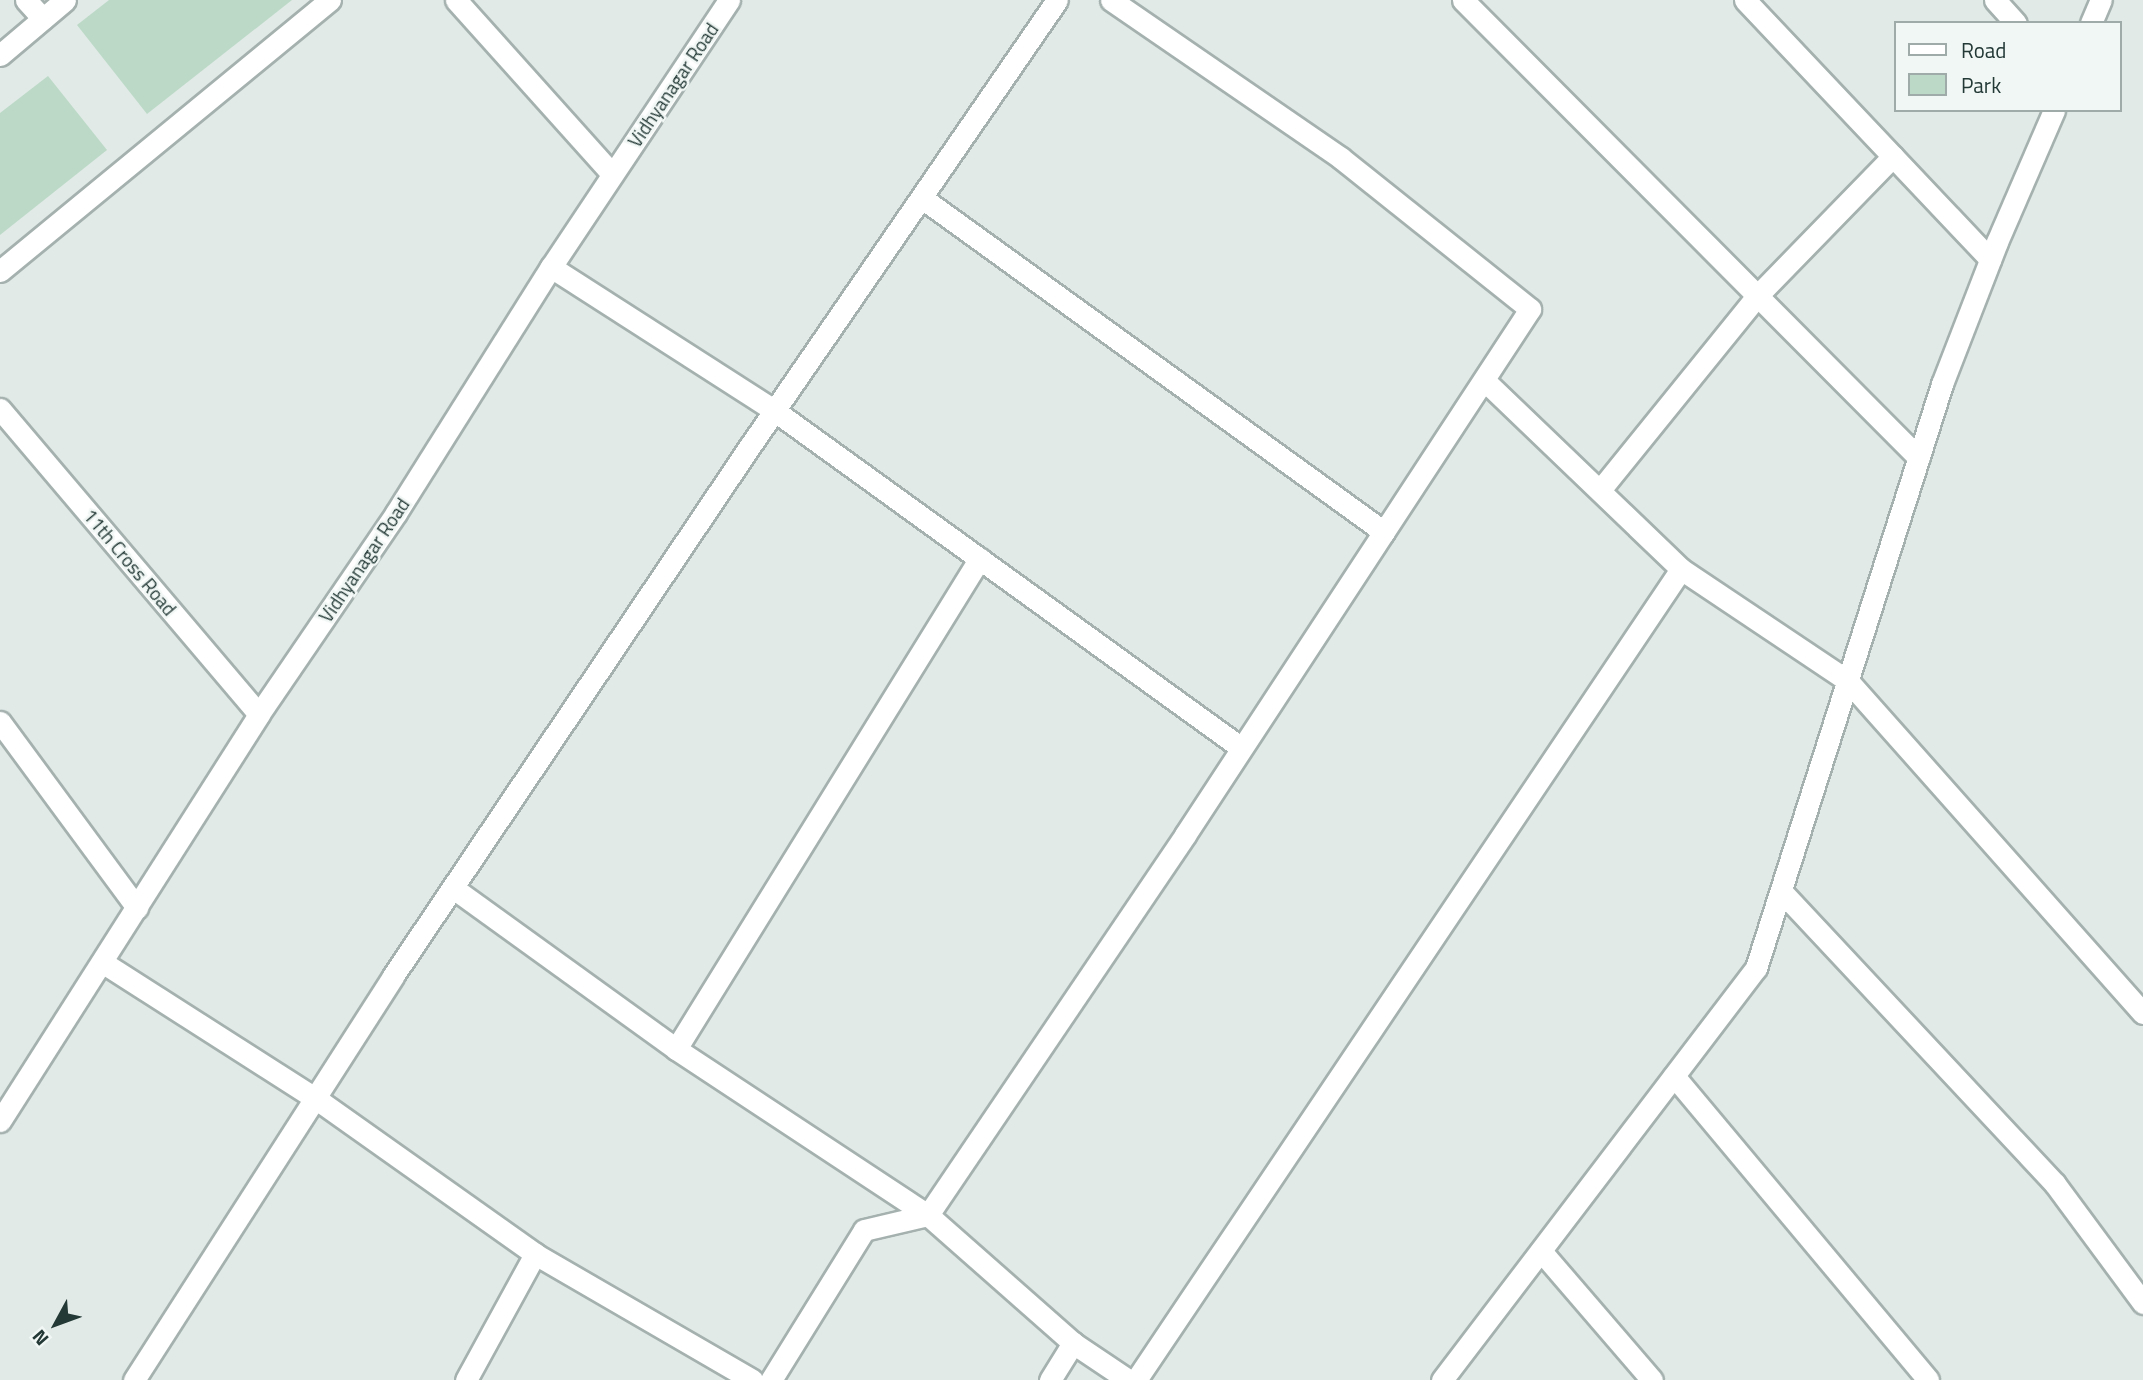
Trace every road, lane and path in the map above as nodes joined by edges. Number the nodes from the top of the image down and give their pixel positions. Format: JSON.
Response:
{"nodes":[{"id":1,"x":26,"y":0,"type":"edge"},
{"id":2,"x":65,"y":0,"type":"edge"},
{"id":3,"x":330,"y":0,"type":"edge"},
{"id":4,"x":456,"y":0,"type":"edge"},
{"id":5,"x":729,"y":0,"type":"edge"},
{"id":6,"x":1057,"y":0,"type":"edge"},
{"id":7,"x":1111,"y":0,"type":"edge"},
{"id":8,"x":1463,"y":0,"type":"edge"},
{"id":9,"x":1745,"y":0,"type":"edge"},
{"id":10,"x":1995,"y":0,"type":"edge"},
{"id":11,"x":2101,"y":0,"type":"edge"},
{"id":12,"x":43,"y":19,"type":"junction"},
{"id":13,"x":2014,"y":21,"type":"edge"},
{"id":14,"x":2092,"y":21,"type":"edge"},
{"id":15,"x":0,"y":55,"type":"edge"},
{"id":16,"x":2053,"y":112,"type":"edge"},
{"id":17,"x":1893,"y":156,"type":"junction"},
{"id":18,"x":612,"y":174,"type":"junction"},
{"id":19,"x":922,"y":198,"type":"junction"},
{"id":20,"x":1990,"y":259,"type":"junction"},
{"id":21,"x":551,"y":267,"type":"junction"},
{"id":22,"x":0,"y":271,"type":"edge"},
{"id":23,"x":1757,"y":296,"type":"junction"},
{"id":24,"x":1484,"y":380,"type":"junction"},
{"id":25,"x":0,"y":409,"type":"edge"},
{"id":26,"x":775,"y":411,"type":"junction"},
{"id":27,"x":1919,"y":458,"type":"junction"},
{"id":28,"x":1600,"y":490,"type":"junction"},
{"id":29,"x":1384,"y":532,"type":"junction"},
{"id":30,"x":980,"y":558,"type":"junction"},
{"id":31,"x":1681,"y":569,"type":"junction"},
{"id":32,"x":1848,"y":681,"type":"junction"},
{"id":33,"x":259,"y":714,"type":"junction"},
{"id":34,"x":0,"y":722,"type":"edge"},
{"id":35,"x":1240,"y":747,"type":"junction"},
{"id":36,"x":453,"y":888,"type":"junction"},
{"id":37,"x":1781,"y":891,"type":"junction"},
{"id":38,"x":137,"y":908,"type":"junction"},
{"id":39,"x":102,"y":962,"type":"junction"},
{"id":40,"x":2143,"y":1013,"type":"edge"},
{"id":41,"x":676,"y":1049,"type":"junction"},
{"id":42,"x":1674,"y":1076,"type":"junction"},
{"id":43,"x":315,"y":1098,"type":"junction"},
{"id":44,"x":0,"y":1121,"type":"edge"},
{"id":45,"x":928,"y":1215,"type":"junction"},
{"id":46,"x":1541,"y":1251,"type":"junction"},
{"id":47,"x":535,"y":1254,"type":"junction"},
{"id":48,"x":2143,"y":1303,"type":"edge"},
{"id":49,"x":1073,"y":1343,"type":"junction"},
{"id":50,"x":134,"y":1380,"type":"edge"},
{"id":51,"x":466,"y":1380,"type":"edge"},
{"id":52,"x":752,"y":1380,"type":"edge"},
{"id":53,"x":771,"y":1380,"type":"edge"},
{"id":54,"x":1050,"y":1380,"type":"edge"},
{"id":55,"x":1128,"y":1380,"type":"edge"},
{"id":56,"x":1136,"y":1380,"type":"edge"},
{"id":57,"x":1443,"y":1380,"type":"edge"},
{"id":58,"x":1652,"y":1380,"type":"edge"},
{"id":59,"x":1928,"y":1380,"type":"edge"}],
"edges":[{"from":1,"to":12,"type":"street"},
{"from":2,"to":12,"type":"street"},
{"from":3,"to":22,"type":"street"},
{"from":4,"to":18,"type":"street"},
{"from":5,"to":18,"type":"street","name":"Vidhyanagar Road"},
{"from":6,"to":19,"type":"street"},
{"from":7,"to":24,"type":"street"},
{"from":8,"to":23,"type":"street"},
{"from":9,"to":17,"type":"street"},
{"from":10,"to":13,"type":"street"},
{"from":11,"to":14,"type":"street"},
{"from":12,"to":15,"type":"street"},
{"from":16,"to":20,"type":"street"},
{"from":17,"to":20,"type":"street"},
{"from":17,"to":23,"type":"street"},
{"from":18,"to":21,"type":"street","name":"Vidhyanagar Road"},
{"from":19,"to":26,"type":"street"},
{"from":19,"to":29,"type":"street"},
{"from":20,"to":27,"type":"street"},
{"from":21,"to":26,"type":"street"},
{"from":21,"to":33,"type":"street","name":"Vidhyanagar Road"},
{"from":23,"to":27,"type":"street"},
{"from":23,"to":28,"type":"street"},
{"from":24,"to":28,"type":"street"},
{"from":24,"to":29,"type":"street"},
{"from":25,"to":33,"type":"street","name":"11th Cross Road"},
{"from":26,"to":30,"type":"street"},
{"from":26,"to":36,"type":"street"},
{"from":27,"to":32,"type":"street"},
{"from":28,"to":31,"type":"street"},
{"from":29,"to":35,"type":"street"},
{"from":30,"to":35,"type":"street"},
{"from":30,"to":41,"type":"street"},
{"from":31,"to":32,"type":"street"},
{"from":31,"to":56,"type":"street"},
{"from":32,"to":37,"type":"street"},
{"from":32,"to":40,"type":"street"},
{"from":33,"to":38,"type":"street","name":"Vidhyanagar Road"},
{"from":34,"to":38,"type":"street"},
{"from":35,"to":45,"type":"street"},
{"from":36,"to":41,"type":"street"},
{"from":36,"to":43,"type":"street"},
{"from":37,"to":42,"type":"street"},
{"from":37,"to":48,"type":"street"},
{"from":38,"to":39,"type":"street","name":"Vidhyanagar Road"},
{"from":39,"to":43,"type":"street"},
{"from":39,"to":44,"type":"street","name":"Vidhyanagar Road"},
{"from":41,"to":45,"type":"street"},
{"from":42,"to":46,"type":"street"},
{"from":42,"to":59,"type":"street"},
{"from":43,"to":47,"type":"street"},
{"from":43,"to":50,"type":"street"},
{"from":45,"to":49,"type":"street"},
{"from":45,"to":53,"type":"street"},
{"from":46,"to":57,"type":"street"},
{"from":46,"to":58,"type":"street"},
{"from":47,"to":51,"type":"street"},
{"from":47,"to":52,"type":"street"},
{"from":49,"to":54,"type":"street"},
{"from":49,"to":55,"type":"street"}]}
